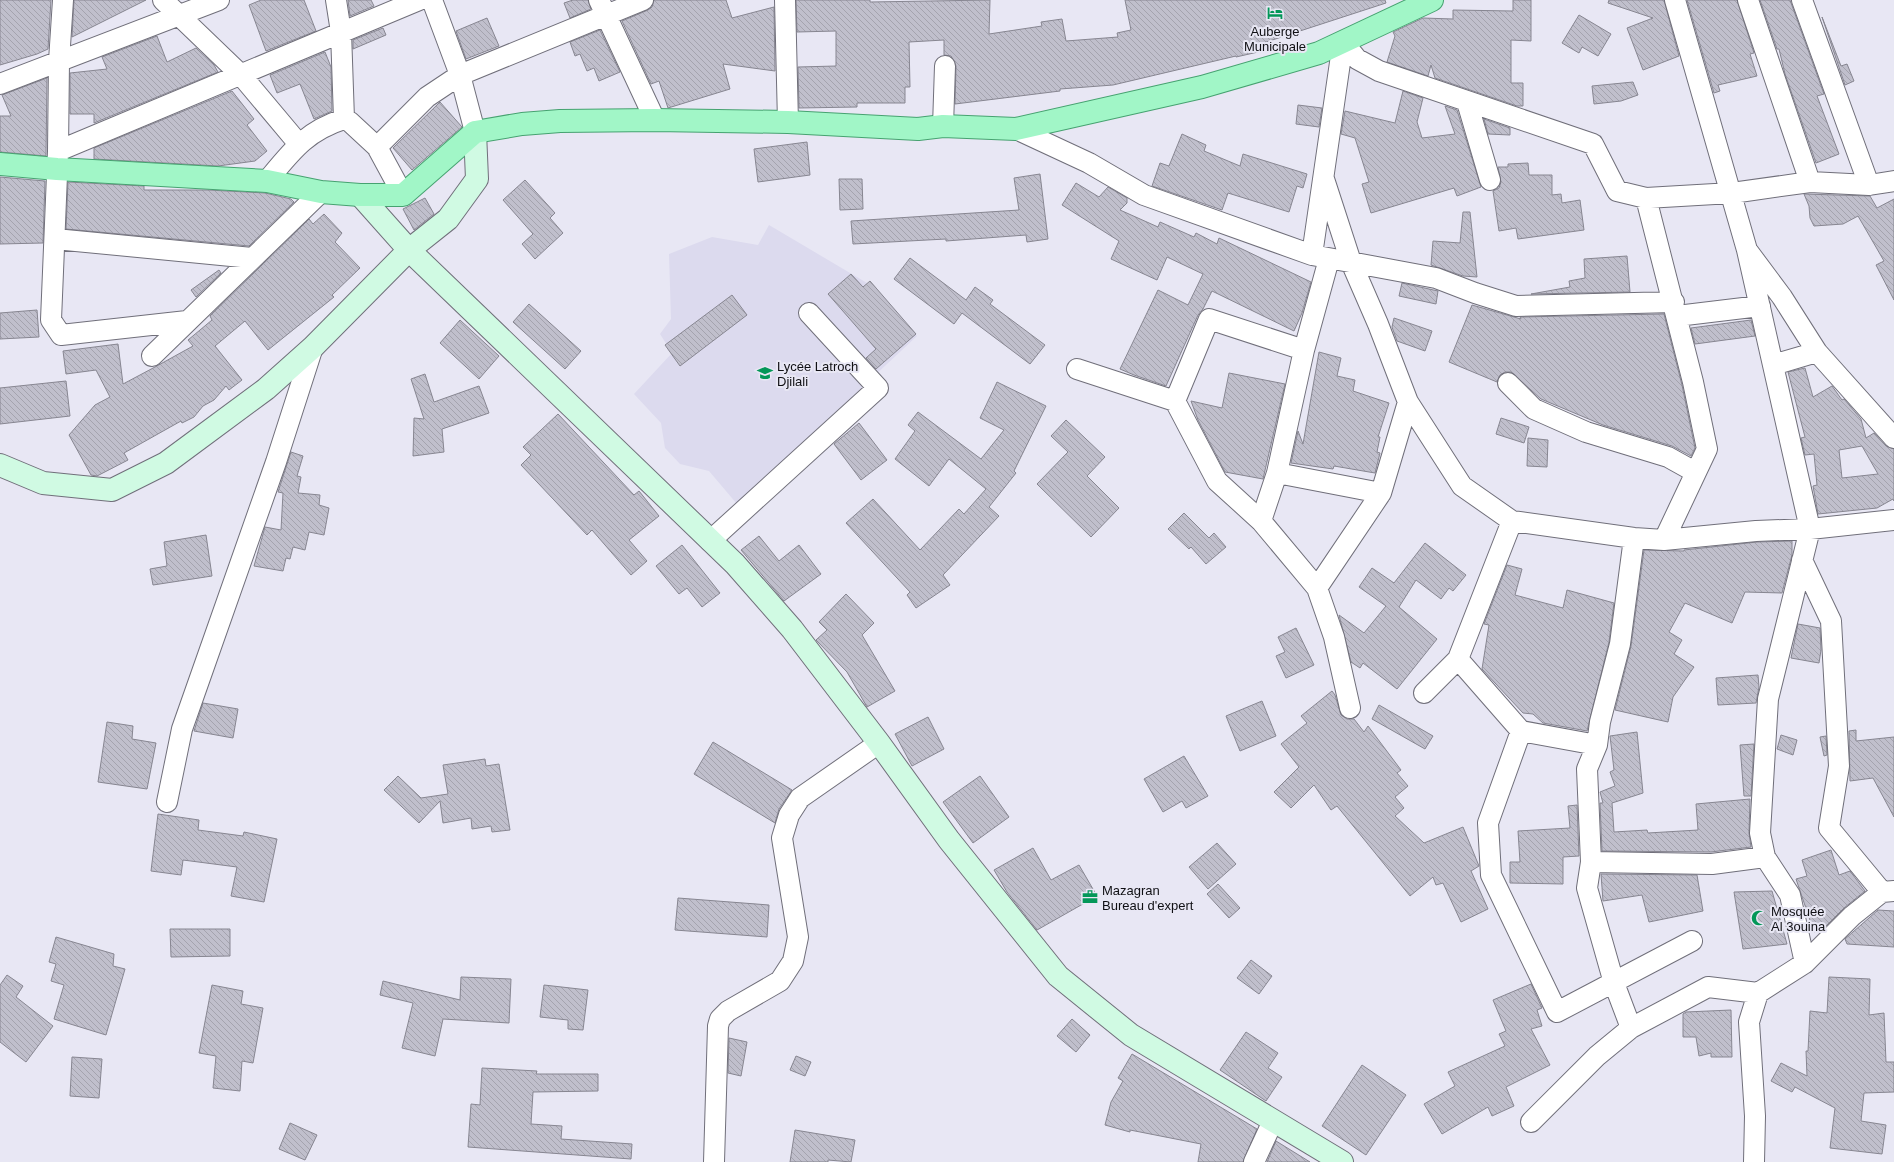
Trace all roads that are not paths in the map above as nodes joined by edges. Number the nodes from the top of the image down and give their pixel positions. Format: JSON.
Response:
{"nodes":[{"id":1,"x":63,"y":0,"type":"edge"},
{"id":2,"x":163,"y":0,"type":"edge"},
{"id":3,"x":220,"y":0,"type":"edge"},
{"id":4,"x":336,"y":0,"type":"edge"},
{"id":5,"x":419,"y":0,"type":"edge"},
{"id":6,"x":432,"y":0,"type":"edge"},
{"id":7,"x":643,"y":0,"type":"edge"},
{"id":8,"x":785,"y":0,"type":"edge"},
{"id":9,"x":1432,"y":0,"type":"edge"},
{"id":10,"x":1675,"y":0,"type":"edge"},
{"id":11,"x":1748,"y":0,"type":"edge"},
{"id":12,"x":1802,"y":0,"type":"edge"},
{"id":13,"x":602,"y":8,"type":"edge"},
{"id":14,"x":178,"y":16,"type":"junction"},
{"id":15,"x":342,"y":32,"type":"junction"},
{"id":16,"x":1343,"y":42,"type":"junction"},
{"id":17,"x":59,"y":61,"type":"junction"},
{"id":18,"x":945,"y":66,"type":"dead end"},
{"id":19,"x":240,"y":75,"type":"junction"},
{"id":20,"x":460,"y":75,"type":"junction"},
{"id":21,"x":0,"y":84,"type":"edge"},
{"id":22,"x":1467,"y":102,"type":"junction"},
{"id":23,"x":344,"y":119,"type":"junction"},
{"id":24,"x":654,"y":120,"type":"junction"},
{"id":25,"x":788,"y":122,"type":"junction"},
{"id":26,"x":943,"y":126,"type":"junction"},
{"id":27,"x":1016,"y":129,"type":"junction"},
{"id":28,"x":475,"y":132,"type":"junction"},
{"id":29,"x":298,"y":143,"type":"junction"},
{"id":30,"x":377,"y":147,"type":"junction"},
{"id":31,"x":57,"y":160,"type":"junction"},
{"id":32,"x":0,"y":164,"type":"edge"},
{"id":33,"x":1324,"y":179,"type":"junction"},
{"id":34,"x":267,"y":180,"type":"junction"},
{"id":35,"x":1490,"y":180,"type":"dead end"},
{"id":36,"x":1894,"y":181,"type":"edge"},
{"id":37,"x":1810,"y":182,"type":"junction"},
{"id":38,"x":1869,"y":185,"type":"junction"},
{"id":39,"x":321,"y":192,"type":"junction"},
{"id":40,"x":1732,"y":193,"type":"junction"},
{"id":41,"x":360,"y":195,"type":"junction"},
{"id":42,"x":403,"y":195,"type":"junction"},
{"id":43,"x":1646,"y":198,"type":"junction"},
{"id":44,"x":55,"y":239,"type":"junction"},
{"id":45,"x":409,"y":250,"type":"junction"},
{"id":46,"x":1747,"y":250,"type":"junction"},
{"id":47,"x":1320,"y":257,"type":"junction"},
{"id":48,"x":252,"y":258,"type":"junction"},
{"id":49,"x":1351,"y":262,"type":"junction"},
{"id":50,"x":1760,"y":306,"type":"junction"},
{"id":51,"x":1675,"y":309,"type":"junction"},
{"id":52,"x":809,"y":313,"type":"dead end"},
{"id":53,"x":187,"y":321,"type":"junction"},
{"id":54,"x":313,"y":347,"type":"junction"},
{"id":55,"x":1304,"y":350,"type":"junction"},
{"id":56,"x":1817,"y":352,"type":"junction"},
{"id":57,"x":152,"y":356,"type":"dead end"},
{"id":58,"x":1774,"y":365,"type":"junction"},
{"id":59,"x":1077,"y":369,"type":"dead end"},
{"id":60,"x":1508,"y":383,"type":"dead end"},
{"id":61,"x":1175,"y":401,"type":"junction"},
{"id":62,"x":1408,"y":402,"type":"junction"},
{"id":63,"x":1894,"y":438,"type":"edge"},
{"id":64,"x":0,"y":465,"type":"edge"},
{"id":65,"x":1695,"y":472,"type":"junction"},
{"id":66,"x":1277,"y":473,"type":"junction"},
{"id":67,"x":1381,"y":493,"type":"junction"},
{"id":68,"x":1894,"y":520,"type":"edge"},
{"id":69,"x":1261,"y":521,"type":"junction"},
{"id":70,"x":1512,"y":521,"type":"junction"},
{"id":71,"x":1810,"y":529,"type":"junction"},
{"id":72,"x":1634,"y":538,"type":"junction"},
{"id":73,"x":1664,"y":540,"type":"junction"},
{"id":74,"x":710,"y":541,"type":"junction"},
{"id":75,"x":1802,"y":560,"type":"junction"},
{"id":76,"x":1317,"y":588,"type":"junction"},
{"id":77,"x":1458,"y":658,"type":"junction"},
{"id":78,"x":1424,"y":693,"type":"dead end"},
{"id":79,"x":1350,"y":708,"type":"dead end"},
{"id":80,"x":1521,"y":731,"type":"junction"},
{"id":81,"x":879,"y":742,"type":"junction"},
{"id":82,"x":1598,"y":745,"type":"junction"},
{"id":83,"x":167,"y":802,"type":"dead end"},
{"id":84,"x":1765,"y":857,"type":"junction"},
{"id":85,"x":1591,"y":862,"type":"junction"},
{"id":86,"x":1888,"y":892,"type":"edge"},
{"id":87,"x":1692,"y":941,"type":"dead end"},
{"id":88,"x":1805,"y":963,"type":"junction"},
{"id":89,"x":1614,"y":983,"type":"junction"},
{"id":90,"x":1758,"y":993,"type":"junction"},
{"id":91,"x":1632,"y":1028,"type":"junction"},
{"id":92,"x":1273,"y":1121,"type":"junction"},
{"id":93,"x":1531,"y":1122,"type":"dead end"},
{"id":94,"x":714,"y":1162,"type":"edge"},
{"id":95,"x":1254,"y":1162,"type":"edge"},
{"id":96,"x":1342,"y":1162,"type":"edge"},
{"id":97,"x":1754,"y":1162,"type":"edge"}],
"edges":[{"from":1,"to":17,"type":"street"},
{"from":2,"to":14,"type":"street"},
{"from":3,"to":14,"type":"street"},
{"from":4,"to":15,"type":"street"},
{"from":5,"to":15,"type":"street"},
{"from":6,"to":20,"type":"street"},
{"from":7,"to":13,"type":"street"},
{"from":8,"to":25,"type":"street"},
{"from":9,"to":16,"type":"main road"},
{"from":10,"to":40,"type":"street"},
{"from":11,"to":37,"type":"street"},
{"from":12,"to":38,"type":"street"},
{"from":13,"to":20,"type":"street"},
{"from":13,"to":24,"type":"street"},
{"from":14,"to":17,"type":"street"},
{"from":14,"to":19,"type":"street"},
{"from":15,"to":19,"type":"street"},
{"from":15,"to":23,"type":"street"},
{"from":16,"to":22,"type":"street"},
{"from":16,"to":27,"type":"main road"},
{"from":16,"to":33,"type":"street"},
{"from":17,"to":21,"type":"street"},
{"from":17,"to":31,"type":"street"},
{"from":18,"to":26,"type":"street"},
{"from":19,"to":29,"type":"street"},
{"from":19,"to":31,"type":"street"},
{"from":20,"to":28,"type":"street"},
{"from":20,"to":30,"type":"street"},
{"from":22,"to":35,"type":"street"},
{"from":22,"to":43,"type":"street"},
{"from":23,"to":29,"type":"street"},
{"from":23,"to":30,"type":"street"},
{"from":24,"to":25,"type":"main road"},
{"from":24,"to":28,"type":"main road"},
{"from":25,"to":26,"type":"main road"},
{"from":26,"to":27,"type":"main road"},
{"from":27,"to":47,"type":"street"},
{"from":28,"to":42,"type":"main road"},
{"from":28,"to":45,"type":"main road"},
{"from":29,"to":34,"type":"street"},
{"from":30,"to":42,"type":"street"},
{"from":31,"to":32,"type":"main road"},
{"from":31,"to":34,"type":"main road"},
{"from":31,"to":44,"type":"street"},
{"from":33,"to":47,"type":"street"},
{"from":33,"to":49,"type":"street"},
{"from":34,"to":39,"type":"main road"},
{"from":36,"to":38,"type":"street"},
{"from":37,"to":38,"type":"street"},
{"from":37,"to":40,"type":"street"},
{"from":39,"to":41,"type":"main road"},
{"from":39,"to":48,"type":"street"},
{"from":40,"to":43,"type":"street"},
{"from":40,"to":46,"type":"street"},
{"from":41,"to":42,"type":"main road"},
{"from":41,"to":45,"type":"main road"},
{"from":43,"to":51,"type":"street"},
{"from":44,"to":48,"type":"street"},
{"from":44,"to":53,"type":"street"},
{"from":45,"to":54,"type":"main road"},
{"from":45,"to":74,"type":"main road"},
{"from":46,"to":50,"type":"street"},
{"from":46,"to":56,"type":"street"},
{"from":47,"to":49,"type":"street"},
{"from":47,"to":55,"type":"street"},
{"from":48,"to":53,"type":"street"},
{"from":49,"to":51,"type":"street"},
{"from":49,"to":62,"type":"street"},
{"from":50,"to":51,"type":"street"},
{"from":50,"to":58,"type":"street"},
{"from":51,"to":65,"type":"street"},
{"from":52,"to":74,"type":"street"},
{"from":53,"to":57,"type":"street"},
{"from":54,"to":64,"type":"main road"},
{"from":54,"to":83,"type":"street"},
{"from":55,"to":61,"type":"street"},
{"from":55,"to":66,"type":"street"},
{"from":56,"to":58,"type":"street"},
{"from":56,"to":63,"type":"street"},
{"from":58,"to":71,"type":"street"},
{"from":59,"to":61,"type":"street"},
{"from":60,"to":65,"type":"street"},
{"from":61,"to":69,"type":"street"},
{"from":62,"to":67,"type":"street"},
{"from":62,"to":70,"type":"street"},
{"from":65,"to":73,"type":"street"},
{"from":66,"to":67,"type":"street"},
{"from":66,"to":69,"type":"street"},
{"from":67,"to":76,"type":"street"},
{"from":68,"to":71,"type":"street"},
{"from":69,"to":76,"type":"street"},
{"from":70,"to":72,"type":"street"},
{"from":70,"to":77,"type":"street"},
{"from":71,"to":73,"type":"street"},
{"from":71,"to":75,"type":"street"},
{"from":72,"to":73,"type":"street"},
{"from":72,"to":82,"type":"street"},
{"from":74,"to":81,"type":"main road"},
{"from":75,"to":84,"type":"street"},
{"from":75,"to":86,"type":"street"},
{"from":76,"to":79,"type":"street"},
{"from":77,"to":78,"type":"street"},
{"from":77,"to":80,"type":"street"},
{"from":80,"to":82,"type":"street"},
{"from":80,"to":89,"type":"street"},
{"from":81,"to":92,"type":"main road"},
{"from":81,"to":94,"type":"street"},
{"from":82,"to":85,"type":"street"},
{"from":84,"to":85,"type":"street"},
{"from":84,"to":88,"type":"street"},
{"from":85,"to":89,"type":"street"},
{"from":86,"to":88,"type":"street"},
{"from":87,"to":89,"type":"street"},
{"from":88,"to":90,"type":"street"},
{"from":89,"to":91,"type":"street"},
{"from":90,"to":91,"type":"street"},
{"from":90,"to":97,"type":"street"},
{"from":91,"to":93,"type":"street"},
{"from":92,"to":95,"type":"street"},
{"from":92,"to":96,"type":"main road"}]}
